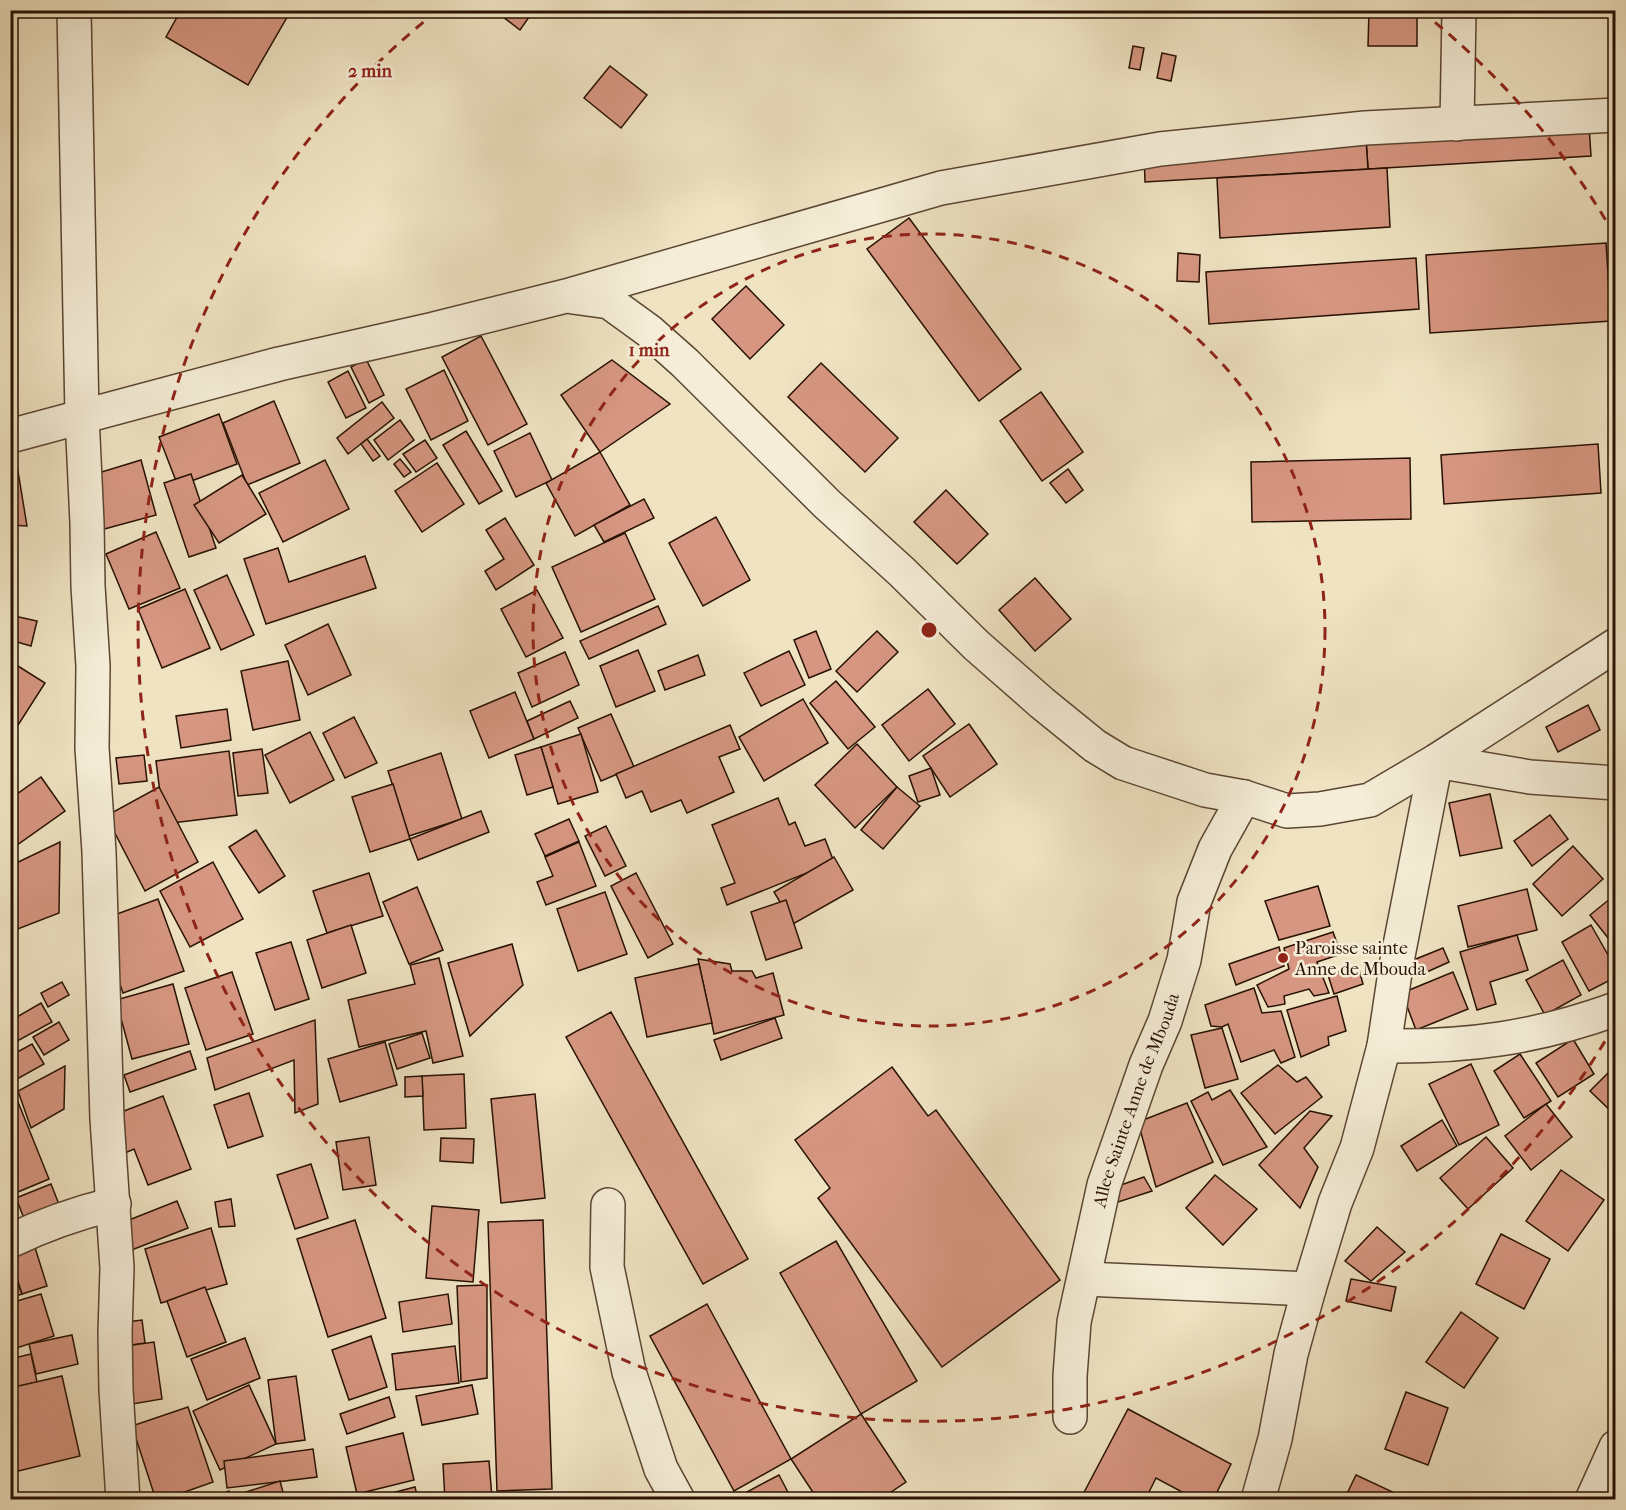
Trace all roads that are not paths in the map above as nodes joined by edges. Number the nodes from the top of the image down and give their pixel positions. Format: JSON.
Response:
{"nodes":[{"id":1,"x":74,"y":10,"type":"edge"},
{"id":2,"x":1460,"y":10,"type":"edge"},
{"id":3,"x":1616,"y":115,"type":"edge"},
{"id":4,"x":1457,"y":124,"type":"junction"},
{"id":5,"x":566,"y":296,"type":"junction"},
{"id":6,"x":82,"y":416,"type":"junction"},
{"id":7,"x":10,"y":436,"type":"edge"},
{"id":8,"x":1616,"y":645,"type":"edge"},
{"id":9,"x":1436,"y":761,"type":"junction"},
{"id":10,"x":1616,"y":783,"type":"edge"},
{"id":11,"x":1244,"y":797,"type":"junction"},
{"id":12,"x":1616,"y":1009,"type":"edge"},
{"id":13,"x":1384,"y":1046,"type":"junction"},
{"id":14,"x":114,"y":1204,"type":"junction"},
{"id":15,"x":608,"y":1205,"type":"dead end"},
{"id":16,"x":10,"y":1240,"type":"edge"},
{"id":17,"x":1084,"y":1279,"type":"junction"},
{"id":18,"x":1309,"y":1289,"type":"junction"},
{"id":19,"x":1070,"y":1417,"type":"dead end"},
{"id":20,"x":1616,"y":1448,"type":"edge"},
{"id":21,"x":123,"y":1500,"type":"edge"},
{"id":22,"x":678,"y":1500,"type":"edge"},
{"id":23,"x":1258,"y":1500,"type":"edge"},
{"id":24,"x":1592,"y":1500,"type":"edge"}],
"edges":[{"from":1,"to":6,"type":"street"},
{"from":2,"to":4,"type":"street"},
{"from":3,"to":4,"type":"street"},
{"from":4,"to":5,"type":"street"},
{"from":5,"to":6,"type":"street"},
{"from":5,"to":11,"type":"street"},
{"from":6,"to":7,"type":"street"},
{"from":6,"to":14,"type":"street"},
{"from":8,"to":9,"type":"street"},
{"from":9,"to":10,"type":"street"},
{"from":9,"to":11,"type":"street"},
{"from":9,"to":13,"type":"street"},
{"from":11,"to":17,"type":"street","name":"Allee Sainte Anne de Mbouda"},
{"from":12,"to":13,"type":"street"},
{"from":13,"to":18,"type":"street"},
{"from":14,"to":16,"type":"street"},
{"from":14,"to":21,"type":"street"},
{"from":15,"to":22,"type":"street"},
{"from":17,"to":18,"type":"street"},
{"from":17,"to":19,"type":"street","name":"Allee Sainte Anne de Mbouda"},
{"from":18,"to":23,"type":"street"},
{"from":20,"to":24,"type":"street"}]}
